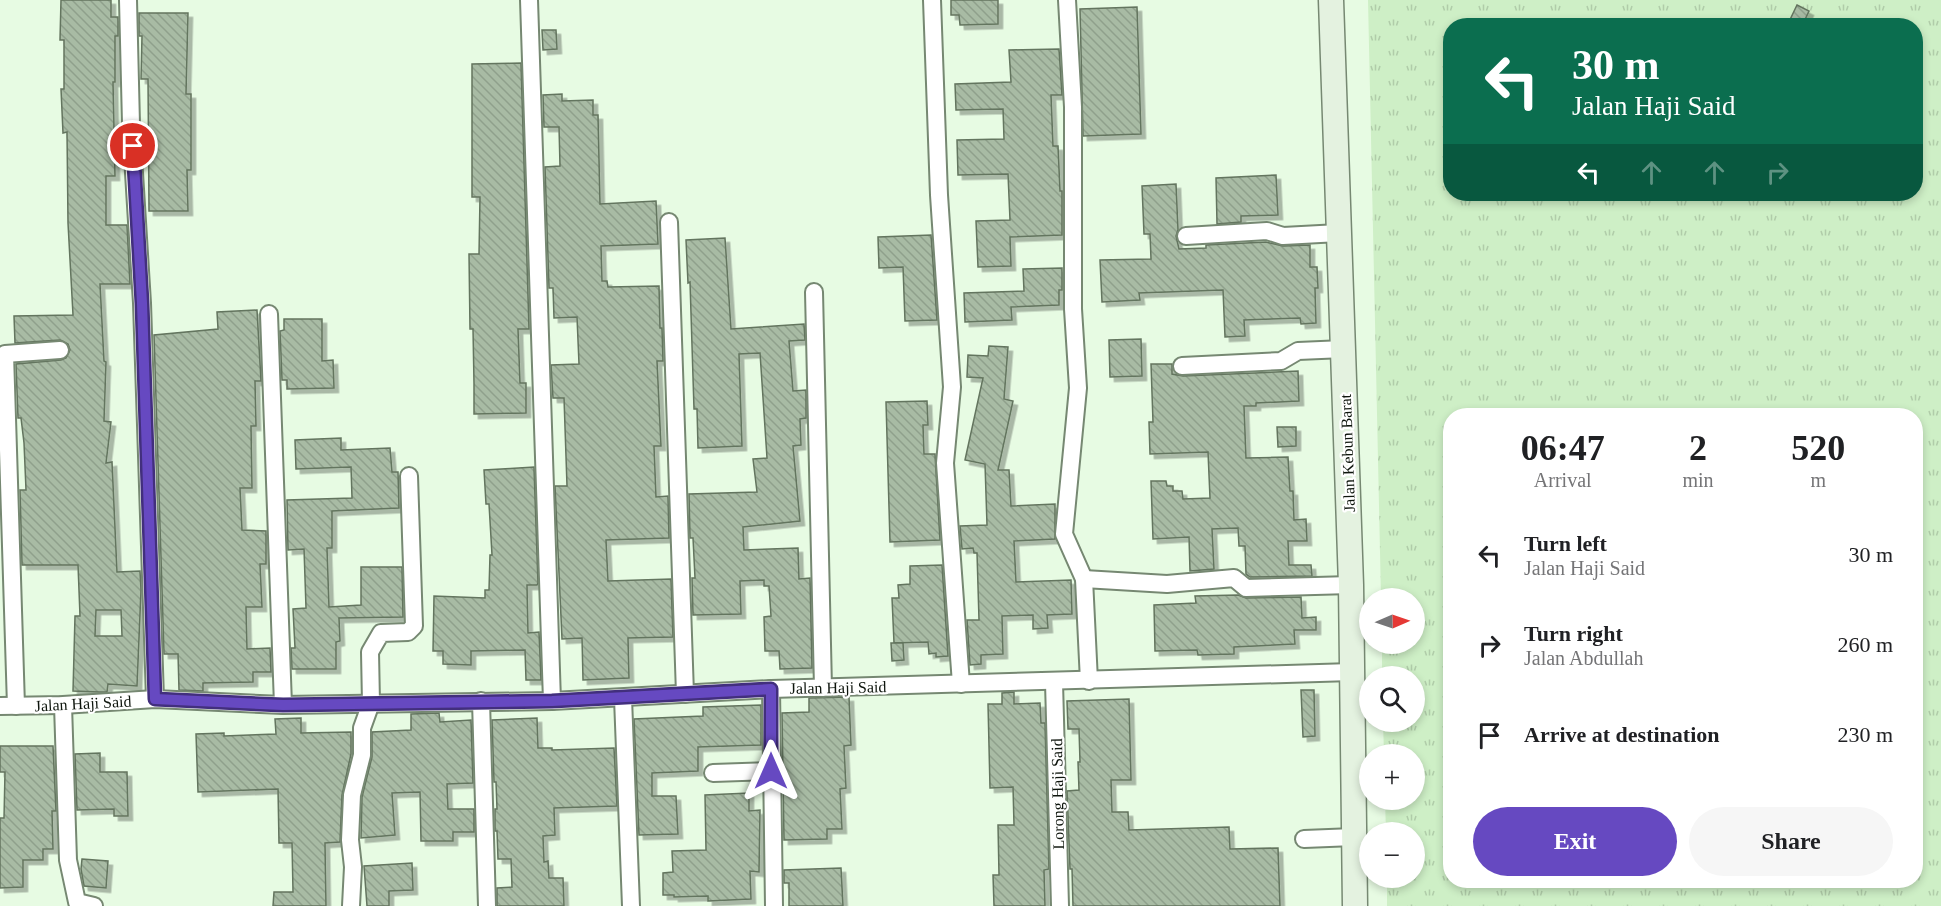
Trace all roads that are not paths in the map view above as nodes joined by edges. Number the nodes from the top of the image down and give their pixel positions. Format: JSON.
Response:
{"nodes":[{"id":1,"x":128,"y":0,"type":"edge"},
{"id":2,"x":530,"y":0,"type":"edge"},
{"id":3,"x":932,"y":0,"type":"edge"},
{"id":4,"x":1067,"y":0,"type":"edge"},
{"id":5,"x":1331,"y":0,"type":"edge"},
{"id":6,"x":669,"y":222,"type":"dead end"},
{"id":7,"x":1339,"y":233,"type":"junction"},
{"id":8,"x":1186,"y":236,"type":"dead end"},
{"id":9,"x":814,"y":292,"type":"dead end"},
{"id":10,"x":269,"y":314,"type":"dead end"},
{"id":11,"x":1344,"y":349,"type":"junction"},
{"id":12,"x":60,"y":350,"type":"dead end"},
{"id":13,"x":1182,"y":366,"type":"dead end"},
{"id":14,"x":409,"y":476,"type":"dead end"},
{"id":15,"x":1084,"y":579,"type":"junction"},
{"id":16,"x":1351,"y":585,"type":"junction"},
{"id":17,"x":1353,"y":672,"type":"junction"},
{"id":18,"x":1089,"y":681,"type":"junction"},
{"id":19,"x":1054,"y":682,"type":"junction"},
{"id":20,"x":961,"y":684,"type":"junction"},
{"id":21,"x":823,"y":688,"type":"junction"},
{"id":22,"x":771,"y":689,"type":"junction"},
{"id":23,"x":685,"y":694,"type":"junction"},
{"id":24,"x":623,"y":698,"type":"junction"},
{"id":25,"x":155,"y":699,"type":"junction"},
{"id":26,"x":481,"y":701,"type":"junction"},
{"id":27,"x":552,"y":701,"type":"junction"},
{"id":28,"x":371,"y":703,"type":"junction"},
{"id":29,"x":63,"y":705,"type":"junction"},
{"id":30,"x":283,"y":705,"type":"junction"},
{"id":31,"x":8,"y":706,"type":"edge"},
{"id":32,"x":771,"y":771,"type":"junction"},
{"id":33,"x":713,"y":773,"type":"dead end"},
{"id":34,"x":1354,"y":837,"type":"junction"},
{"id":35,"x":1304,"y":839,"type":"dead end"},
{"id":36,"x":94,"y":906,"type":"edge"},
{"id":37,"x":351,"y":906,"type":"edge"},
{"id":38,"x":487,"y":906,"type":"edge"},
{"id":39,"x":631,"y":906,"type":"edge"},
{"id":40,"x":774,"y":906,"type":"edge"},
{"id":41,"x":1060,"y":906,"type":"edge"},
{"id":42,"x":1355,"y":906,"type":"edge"}],
"edges":[{"from":1,"to":25,"type":"street"},
{"from":2,"to":27,"type":"street"},
{"from":3,"to":20,"type":"street"},
{"from":4,"to":15,"type":"street"},
{"from":5,"to":7,"type":"main road","name":"Jalan Kebun Barat"},
{"from":6,"to":23,"type":"street"},
{"from":7,"to":8,"type":"street"},
{"from":7,"to":11,"type":"main road","name":"Jalan Kebun Barat"},
{"from":9,"to":21,"type":"street"},
{"from":10,"to":30,"type":"street"},
{"from":11,"to":13,"type":"street"},
{"from":11,"to":16,"type":"main road","name":"Jalan Kebun Barat"},
{"from":12,"to":31,"type":"street"},
{"from":14,"to":28,"type":"street"},
{"from":15,"to":16,"type":"street"},
{"from":15,"to":18,"type":"street"},
{"from":16,"to":17,"type":"main road","name":"Jalan Kebun Barat"},
{"from":17,"to":18,"type":"street","name":"Jalan Haji Said"},
{"from":17,"to":34,"type":"main road","name":"Jalan Kebun Barat"},
{"from":18,"to":19,"type":"street","name":"Jalan Haji Said"},
{"from":19,"to":20,"type":"street","name":"Jalan Haji Said"},
{"from":19,"to":41,"type":"street","name":"Lorong Haji Said"},
{"from":20,"to":21,"type":"street","name":"Jalan Haji Said"},
{"from":21,"to":22,"type":"street","name":"Jalan Haji Said"},
{"from":22,"to":23,"type":"street","name":"Jalan Haji Said"},
{"from":22,"to":32,"type":"street"},
{"from":23,"to":24,"type":"street","name":"Jalan Haji Said"},
{"from":24,"to":27,"type":"street","name":"Jalan Haji Said"},
{"from":24,"to":39,"type":"street"},
{"from":25,"to":29,"type":"street","name":"Jalan Haji Said"},
{"from":25,"to":30,"type":"street","name":"Jalan Haji Said"},
{"from":26,"to":27,"type":"street","name":"Jalan Haji Said"},
{"from":26,"to":28,"type":"street","name":"Jalan Haji Said"},
{"from":26,"to":38,"type":"street"},
{"from":28,"to":30,"type":"street","name":"Jalan Haji Said"},
{"from":28,"to":37,"type":"street"},
{"from":29,"to":31,"type":"street","name":"Jalan Haji Said"},
{"from":29,"to":36,"type":"street"},
{"from":32,"to":33,"type":"street"},
{"from":32,"to":40,"type":"street"},
{"from":34,"to":35,"type":"street"},
{"from":34,"to":42,"type":"main road","name":"Jalan Kebun Barat"}]}
